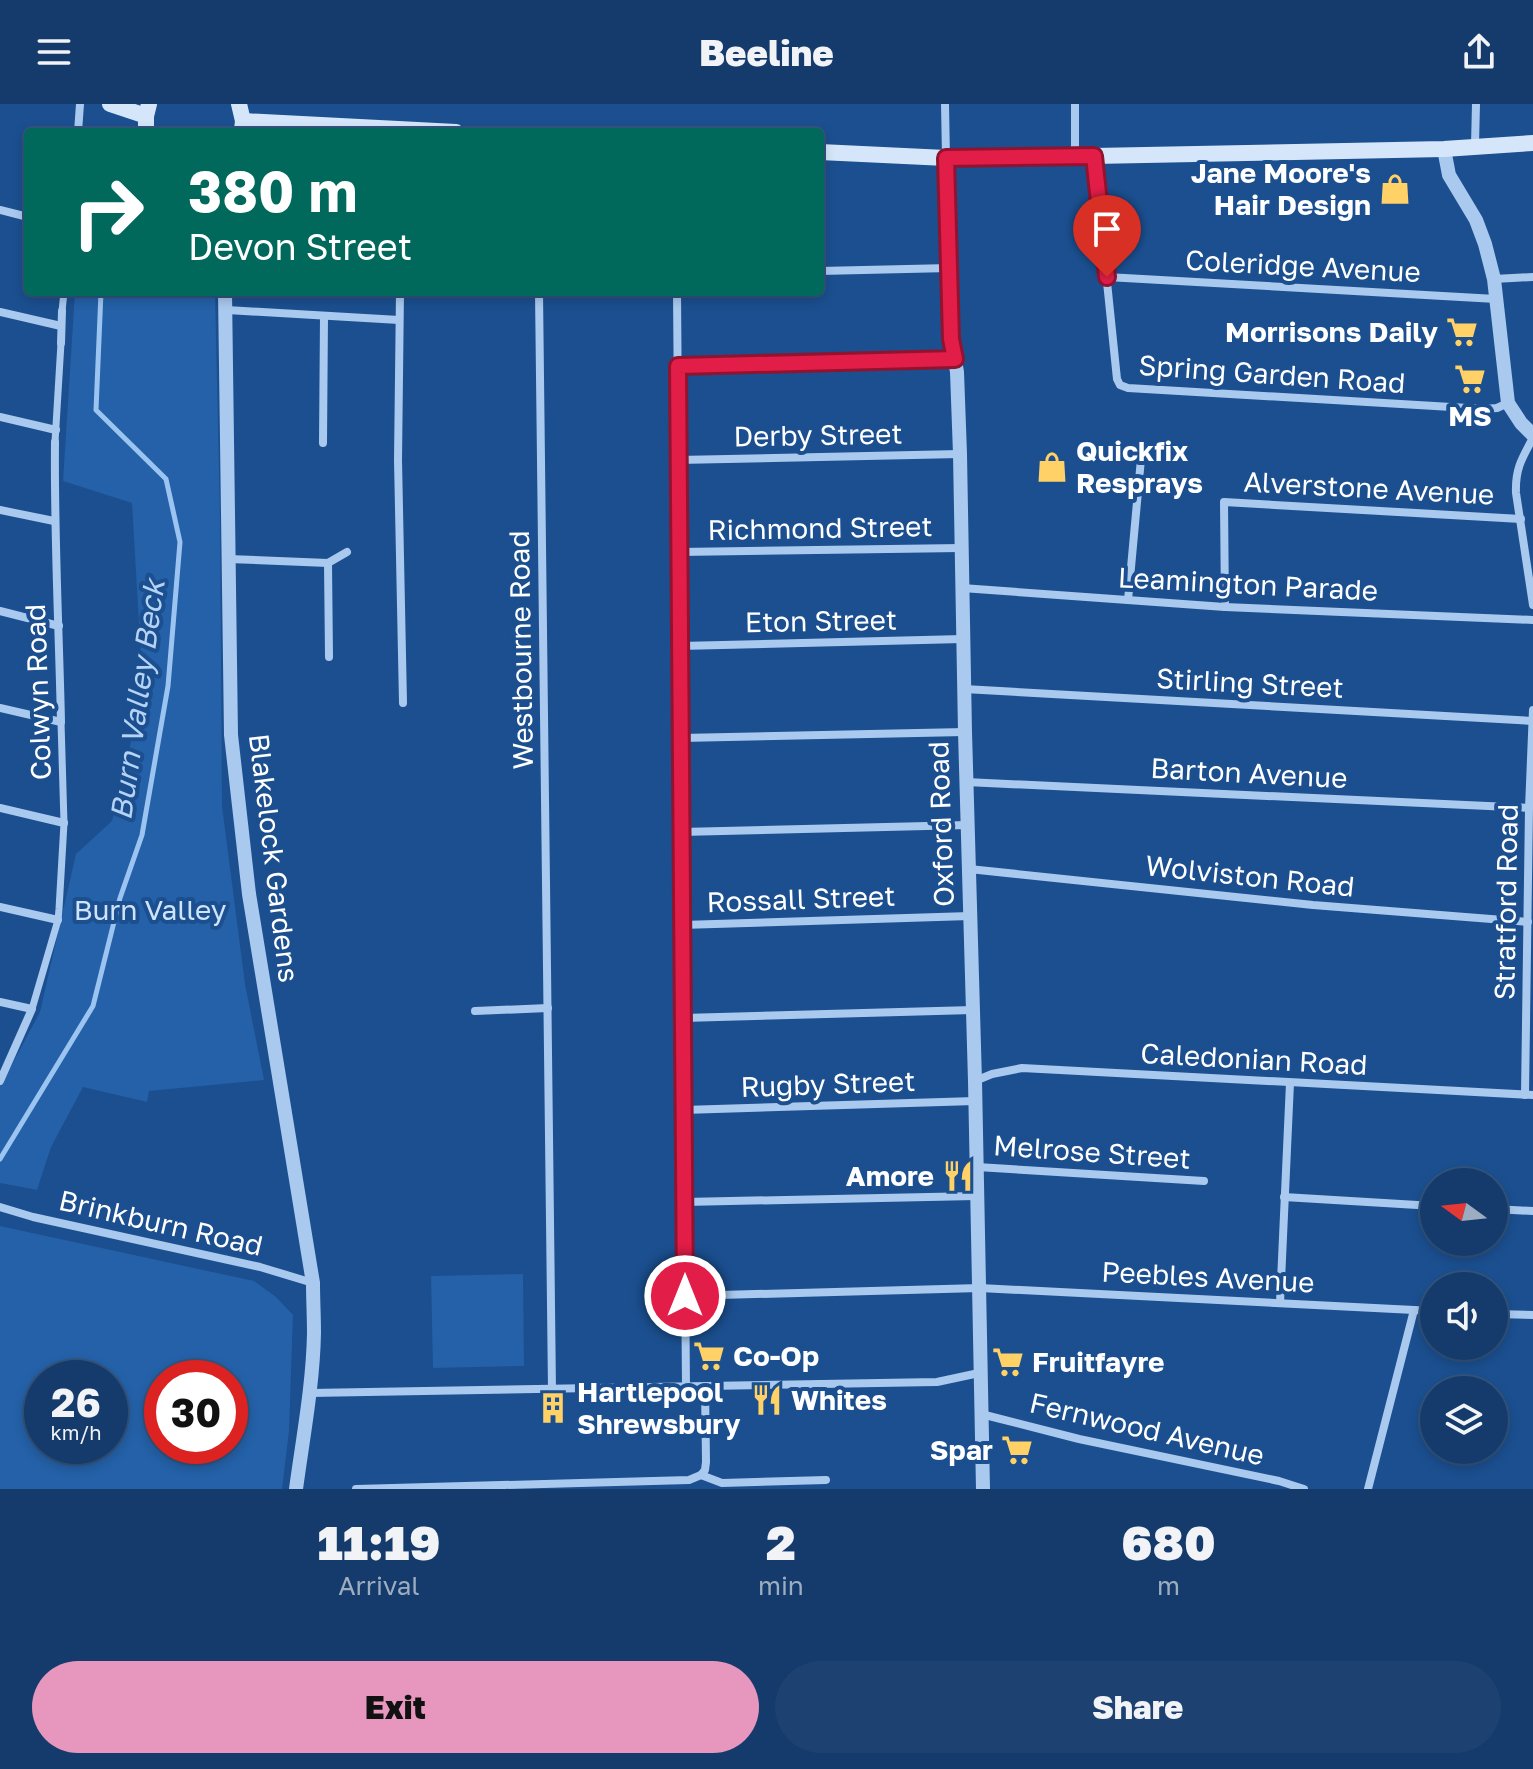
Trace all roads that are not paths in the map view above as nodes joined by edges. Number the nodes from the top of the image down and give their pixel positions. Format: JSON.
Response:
{"nodes":[{"id":1,"x":80,"y":104,"type":"edge"},
{"id":2,"x":110,"y":104,"type":"edge"},
{"id":3,"x":239,"y":104,"type":"edge"},
{"id":4,"x":945,"y":104,"type":"edge"},
{"id":5,"x":1075,"y":104,"type":"edge"},
{"id":6,"x":1476,"y":104,"type":"edge"},
{"id":7,"x":147,"y":117,"type":"edge"},
{"id":8,"x":242,"y":126,"type":"edge"},
{"id":9,"x":78,"y":128,"type":"edge"},
{"id":10,"x":313,"y":128,"type":"edge"},
{"id":11,"x":1533,"y":143,"type":"edge"},
{"id":12,"x":1475,"y":145,"type":"junction"},
{"id":13,"x":1444,"y":149,"type":"junction"},
{"id":14,"x":824,"y":152,"type":"edge"},
{"id":15,"x":1094,"y":156,"type":"junction"},
{"id":16,"x":1075,"y":157,"type":"junction"},
{"id":17,"x":946,"y":158,"type":"junction"},
{"id":18,"x":0,"y":210,"type":"edge"},
{"id":19,"x":24,"y":216,"type":"edge"},
{"id":20,"x":950,"y":268,"type":"junction"},
{"id":21,"x":824,"y":271,"type":"edge"},
{"id":22,"x":1107,"y":277,"type":"junction"},
{"id":23,"x":1533,"y":277,"type":"edge"},
{"id":24,"x":1494,"y":279,"type":"junction"},
{"id":25,"x":64,"y":296,"type":"edge"},
{"id":26,"x":225,"y":296,"type":"edge"},
{"id":27,"x":400,"y":296,"type":"edge"},
{"id":28,"x":539,"y":296,"type":"edge"},
{"id":29,"x":677,"y":296,"type":"edge"},
{"id":30,"x":1496,"y":299,"type":"junction"},
{"id":31,"x":227,"y":310,"type":"junction"},
{"id":32,"x":62,"y":311,"type":"joint"},
{"id":33,"x":0,"y":312,"type":"edge"},
{"id":34,"x":324,"y":316,"type":"junction"},
{"id":35,"x":399,"y":320,"type":"junction"},
{"id":36,"x":61,"y":326,"type":"junction"},
{"id":37,"x":61,"y":343,"type":"joint"},
{"id":38,"x":955,"y":359,"type":"junction"},
{"id":39,"x":678,"y":366,"type":"junction"},
{"id":40,"x":1508,"y":403,"type":"junction"},
{"id":41,"x":0,"y":417,"type":"edge"},
{"id":42,"x":56,"y":430,"type":"junction"},
{"id":43,"x":1533,"y":436,"type":"edge"},
{"id":44,"x":55,"y":442,"type":"joint"},
{"id":45,"x":323,"y":443,"type":"dead end"},
{"id":46,"x":1142,"y":448,"type":"dead end"},
{"id":47,"x":960,"y":454,"type":"junction"},
{"id":48,"x":678,"y":460,"type":"junction"},
{"id":49,"x":0,"y":510,"type":"edge"},
{"id":50,"x":1521,"y":519,"type":"junction"},
{"id":51,"x":54,"y":521,"type":"junction"},
{"id":52,"x":961,"y":548,"type":"junction"},
{"id":53,"x":347,"y":552,"type":"dead end"},
{"id":54,"x":679,"y":552,"type":"junction"},
{"id":55,"x":228,"y":559,"type":"junction"},
{"id":56,"x":328,"y":563,"type":"junction"},
{"id":57,"x":962,"y":588,"type":"junction"},
{"id":58,"x":1128,"y":600,"type":"junction"},
{"id":59,"x":1533,"y":605,"type":"edge"},
{"id":60,"x":1225,"y":607,"type":"junction"},
{"id":61,"x":0,"y":611,"type":"edge"},
{"id":62,"x":1533,"y":620,"type":"edge"},
{"id":63,"x":59,"y":626,"type":"junction"},
{"id":64,"x":963,"y":639,"type":"junction"},
{"id":65,"x":680,"y":646,"type":"junction"},
{"id":66,"x":329,"y":657,"type":"dead end"},
{"id":67,"x":964,"y":689,"type":"junction"},
{"id":68,"x":403,"y":703,"type":"dead end"},
{"id":69,"x":0,"y":708,"type":"edge"},
{"id":70,"x":1533,"y":710,"type":"edge"},
{"id":71,"x":1533,"y":721,"type":"edge"},
{"id":72,"x":61,"y":722,"type":"junction"},
{"id":73,"x":965,"y":732,"type":"junction"},
{"id":74,"x":681,"y":738,"type":"junction"},
{"id":75,"x":1532,"y":760,"type":"edge"},
{"id":76,"x":966,"y":782,"type":"junction"},
{"id":77,"x":0,"y":808,"type":"edge"},
{"id":78,"x":1529,"y":808,"type":"junction"},
{"id":79,"x":64,"y":823,"type":"junction"},
{"id":80,"x":968,"y":825,"type":"junction"},
{"id":81,"x":681,"y":832,"type":"junction"},
{"id":82,"x":969,"y":869,"type":"junction"},
{"id":83,"x":0,"y":907,"type":"edge"},
{"id":84,"x":970,"y":916,"type":"junction"},
{"id":85,"x":58,"y":920,"type":"junction"},
{"id":86,"x":1528,"y":922,"type":"junction"},
{"id":87,"x":682,"y":925,"type":"junction"},
{"id":88,"x":0,"y":1002,"type":"edge"},
{"id":89,"x":548,"y":1008,"type":"junction"},
{"id":90,"x":32,"y":1009,"type":"junction"},
{"id":91,"x":973,"y":1010,"type":"junction"},
{"id":92,"x":475,"y":1011,"type":"dead end"},
{"id":93,"x":683,"y":1018,"type":"junction"},
{"id":94,"x":0,"y":1081,"type":"edge"},
{"id":95,"x":975,"y":1081,"type":"junction"},
{"id":96,"x":1290,"y":1083,"type":"junction"},
{"id":97,"x":1529,"y":1095,"type":"edge"},
{"id":98,"x":975,"y":1101,"type":"junction"},
{"id":99,"x":683,"y":1110,"type":"junction"},
{"id":100,"x":977,"y":1167,"type":"junction"},
{"id":101,"x":1204,"y":1181,"type":"dead end"},
{"id":102,"x":976,"y":1196,"type":"junction"},
{"id":103,"x":1284,"y":1197,"type":"junction"},
{"id":104,"x":684,"y":1202,"type":"junction"},
{"id":105,"x":1420,"y":1205,"type":"edge"},
{"id":106,"x":0,"y":1207,"type":"edge"},
{"id":107,"x":1508,"y":1210,"type":"edge"},
{"id":108,"x":1533,"y":1211,"type":"edge"},
{"id":109,"x":313,"y":1283,"type":"junction"},
{"id":110,"x":980,"y":1288,"type":"junction"},
{"id":111,"x":685,"y":1296,"type":"junction"},
{"id":112,"x":1280,"y":1303,"type":"junction"},
{"id":113,"x":1414,"y":1310,"type":"junction"},
{"id":114,"x":1420,"y":1310,"type":"edge"},
{"id":115,"x":1508,"y":1314,"type":"edge"},
{"id":116,"x":1533,"y":1315,"type":"edge"},
{"id":117,"x":979,"y":1373,"type":"junction"},
{"id":118,"x":705,"y":1386,"type":"junction"},
{"id":119,"x":686,"y":1387,"type":"junction"},
{"id":120,"x":552,"y":1390,"type":"junction"},
{"id":121,"x":310,"y":1393,"type":"junction"},
{"id":122,"x":981,"y":1414,"type":"junction"},
{"id":123,"x":701,"y":1475,"type":"junction"},
{"id":124,"x":826,"y":1480,"type":"dead end"},
{"id":125,"x":296,"y":1489,"type":"edge"},
{"id":126,"x":356,"y":1489,"type":"edge"},
{"id":127,"x":983,"y":1489,"type":"edge"},
{"id":128,"x":1304,"y":1489,"type":"edge"},
{"id":129,"x":1368,"y":1489,"type":"edge"}],
"edges":[{"from":1,"to":9,"type":"street"},
{"from":2,"to":7,"type":"main road"},
{"from":3,"to":8,"type":"main road"},
{"from":4,"to":17,"type":"street"},
{"from":5,"to":16,"type":"street"},
{"from":6,"to":12,"type":"street"},
{"from":8,"to":10,"type":"main road"},
{"from":11,"to":12,"type":"main road"},
{"from":12,"to":13,"type":"main road"},
{"from":13,"to":15,"type":"main road"},
{"from":13,"to":24,"type":"street"},
{"from":14,"to":17,"type":"main road"},
{"from":15,"to":16,"type":"main road"},
{"from":15,"to":22,"type":"street","name":"Spring Garden Road"},
{"from":16,"to":17,"type":"main road"},
{"from":17,"to":20,"type":"street","name":"Oxford Road"},
{"from":18,"to":19,"type":"street"},
{"from":20,"to":21,"type":"street"},
{"from":20,"to":38,"type":"street","name":"Oxford Road"},
{"from":22,"to":30,"type":"street","name":"Coleridge Avenue"},
{"from":22,"to":40,"type":"street","name":"Spring Garden Road"},
{"from":23,"to":24,"type":"street"},
{"from":24,"to":30,"type":"street"},
{"from":25,"to":32,"type":"street","name":"Colwyn Road"},
{"from":26,"to":31,"type":"street","name":"Blakelock Gardens"},
{"from":27,"to":35,"type":"street"},
{"from":28,"to":89,"type":"street","name":"Westbourne Road"},
{"from":29,"to":39,"type":"street"},
{"from":30,"to":40,"type":"street"},
{"from":31,"to":34,"type":"street"},
{"from":31,"to":55,"type":"street","name":"Blakelock Gardens"},
{"from":32,"to":36,"type":"street","name":"Colwyn Road"},
{"from":33,"to":36,"type":"street"},
{"from":34,"to":35,"type":"street"},
{"from":34,"to":45,"type":"street"},
{"from":35,"to":68,"type":"street"},
{"from":36,"to":37,"type":"street","name":"Colwyn Road"},
{"from":37,"to":42,"type":"street","name":"Colwyn Road"},
{"from":38,"to":39,"type":"street"},
{"from":38,"to":47,"type":"street","name":"Oxford Road"},
{"from":39,"to":48,"type":"street"},
{"from":40,"to":43,"type":"street"},
{"from":41,"to":42,"type":"street"},
{"from":42,"to":44,"type":"street","name":"Colwyn Road"},
{"from":43,"to":50,"type":"street"},
{"from":44,"to":51,"type":"street","name":"Colwyn Road"},
{"from":46,"to":58,"type":"street"},
{"from":47,"to":48,"type":"street","name":"Derby Street"},
{"from":47,"to":52,"type":"street","name":"Oxford Road"},
{"from":48,"to":54,"type":"street"},
{"from":49,"to":51,"type":"street"},
{"from":50,"to":59,"type":"street"},
{"from":50,"to":60,"type":"street","name":"Alverstone Avenue"},
{"from":51,"to":63,"type":"street","name":"Colwyn Road"},
{"from":52,"to":54,"type":"street","name":"Richmond Street"},
{"from":52,"to":57,"type":"street","name":"Oxford Road"},
{"from":53,"to":56,"type":"street"},
{"from":54,"to":65,"type":"street"},
{"from":55,"to":56,"type":"street"},
{"from":55,"to":109,"type":"street","name":"Blakelock Gardens"},
{"from":56,"to":66,"type":"street"},
{"from":57,"to":58,"type":"street","name":"Leamington Parade"},
{"from":57,"to":64,"type":"street","name":"Oxford Road"},
{"from":58,"to":60,"type":"street","name":"Leamington Parade"},
{"from":60,"to":62,"type":"street","name":"Leamington Parade"},
{"from":61,"to":63,"type":"street"},
{"from":63,"to":72,"type":"street","name":"Colwyn Road"},
{"from":64,"to":65,"type":"street","name":"Eton Street"},
{"from":64,"to":67,"type":"street","name":"Oxford Road"},
{"from":65,"to":74,"type":"street"},
{"from":67,"to":71,"type":"street","name":"Stirling Street"},
{"from":67,"to":73,"type":"street","name":"Oxford Road"},
{"from":69,"to":72,"type":"street"},
{"from":70,"to":71,"type":"street","name":"Stratford Road"},
{"from":71,"to":75,"type":"street","name":"Stratford Road"},
{"from":72,"to":79,"type":"street","name":"Colwyn Road"},
{"from":73,"to":74,"type":"street"},
{"from":73,"to":76,"type":"street","name":"Oxford Road"},
{"from":74,"to":81,"type":"street"},
{"from":75,"to":78,"type":"street","name":"Stratford Road"},
{"from":76,"to":78,"type":"street","name":"Barton Avenue"},
{"from":76,"to":80,"type":"street","name":"Oxford Road"},
{"from":77,"to":79,"type":"street"},
{"from":78,"to":86,"type":"street","name":"Stratford Road"},
{"from":79,"to":85,"type":"street","name":"Colwyn Road"},
{"from":80,"to":81,"type":"street"},
{"from":80,"to":82,"type":"street","name":"Oxford Road"},
{"from":81,"to":87,"type":"street"},
{"from":82,"to":84,"type":"street","name":"Oxford Road"},
{"from":82,"to":86,"type":"street","name":"Wolviston Road"},
{"from":83,"to":85,"type":"street"},
{"from":84,"to":87,"type":"street","name":"Rossall Street"},
{"from":84,"to":91,"type":"street","name":"Oxford Road"},
{"from":85,"to":90,"type":"street","name":"Colwyn Road"},
{"from":86,"to":97,"type":"street","name":"Stratford Road"},
{"from":87,"to":93,"type":"street"},
{"from":88,"to":90,"type":"street"},
{"from":89,"to":92,"type":"street"},
{"from":89,"to":120,"type":"street","name":"Westbourne Road"},
{"from":90,"to":94,"type":"street","name":"Colwyn Road"},
{"from":91,"to":93,"type":"street"},
{"from":91,"to":95,"type":"street","name":"Oxford Road"},
{"from":93,"to":99,"type":"street"},
{"from":95,"to":96,"type":"street","name":"Caledonian Road"},
{"from":95,"to":98,"type":"street","name":"Oxford Road"},
{"from":96,"to":97,"type":"street","name":"Caledonian Road"},
{"from":96,"to":103,"type":"street"},
{"from":98,"to":99,"type":"street","name":"Rugby Street"},
{"from":98,"to":100,"type":"street","name":"Oxford Road"},
{"from":99,"to":104,"type":"street"},
{"from":100,"to":101,"type":"street","name":"Melrose Street"},
{"from":100,"to":102,"type":"street","name":"Oxford Road"},
{"from":102,"to":104,"type":"street"},
{"from":102,"to":110,"type":"street","name":"Oxford Road"},
{"from":103,"to":105,"type":"street"},
{"from":103,"to":112,"type":"street"},
{"from":104,"to":111,"type":"street"},
{"from":106,"to":109,"type":"street","name":"Brinkburn Road"},
{"from":107,"to":108,"type":"street"},
{"from":109,"to":121,"type":"street","name":"Blakelock Gardens"},
{"from":110,"to":111,"type":"street","name":"Peebles Avenue"},
{"from":110,"to":112,"type":"street","name":"Peebles Avenue"},
{"from":110,"to":117,"type":"street","name":"Oxford Road"},
{"from":111,"to":119,"type":"street"},
{"from":112,"to":113,"type":"street","name":"Peebles Avenue"},
{"from":113,"to":114,"type":"street","name":"Peebles Avenue"},
{"from":113,"to":129,"type":"street"},
{"from":115,"to":116,"type":"street"},
{"from":117,"to":118,"type":"street"},
{"from":117,"to":122,"type":"street","name":"Oxford Road"},
{"from":118,"to":119,"type":"street"},
{"from":118,"to":123,"type":"street"},
{"from":119,"to":120,"type":"street"},
{"from":120,"to":121,"type":"street"},
{"from":121,"to":125,"type":"street","name":"Blakelock Gardens"},
{"from":122,"to":127,"type":"street","name":"Oxford Road"},
{"from":122,"to":128,"type":"street","name":"Fernwood Avenue"},
{"from":123,"to":124,"type":"street"},
{"from":123,"to":126,"type":"street"}]}
